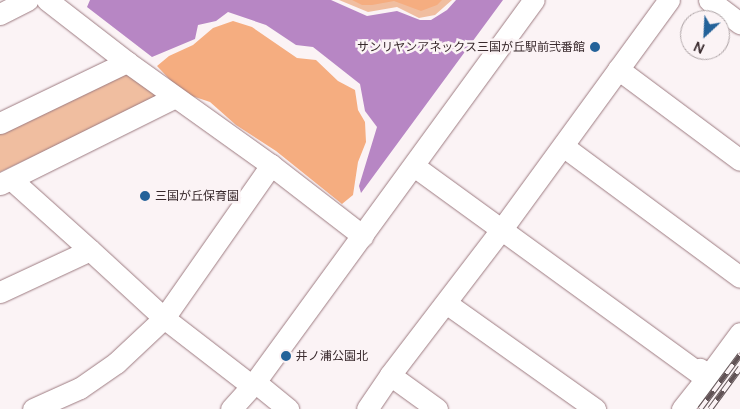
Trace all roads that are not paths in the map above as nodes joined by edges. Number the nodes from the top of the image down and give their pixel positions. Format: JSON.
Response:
{"nodes":[{"id":1,"x":28,"y":0,"type":"edge"},
{"id":2,"x":47,"y":0,"type":"edge"},
{"id":3,"x":534,"y":0,"type":"edge"},
{"id":4,"x":669,"y":0,"type":"edge"},
{"id":5,"x":709,"y":0,"type":"edge"},
{"id":6,"x":0,"y":14,"type":"edge"},
{"id":7,"x":740,"y":23,"type":"edge"},
{"id":8,"x":127,"y":62,"type":"junction"},
{"id":9,"x":618,"y":69,"type":"junction"},
{"id":10,"x":175,"y":97,"type":"junction"},
{"id":11,"x":0,"y":123,"type":"edge"},
{"id":12,"x":563,"y":146,"type":"junction"},
{"id":13,"x":740,"y":160,"type":"edge"},
{"id":14,"x":415,"y":164,"type":"junction"},
{"id":15,"x":271,"y":165,"type":"junction"},
{"id":16,"x":6,"y":182,"type":"edge"},
{"id":17,"x":504,"y":226,"type":"junction"},
{"id":18,"x":363,"y":236,"type":"junction"},
{"id":19,"x":90,"y":250,"type":"junction"},
{"id":20,"x":740,"y":277,"type":"edge"},
{"id":21,"x":0,"y":292,"type":"edge"},
{"id":22,"x":446,"y":303,"type":"junction"},
{"id":23,"x":164,"y":318,"type":"junction"},
{"id":24,"x":740,"y":333,"type":"edge"},
{"id":25,"x":390,"y":375,"type":"junction"},
{"id":26,"x":707,"y":377,"type":"junction"},
{"id":27,"x":253,"y":384,"type":"junction"},
{"id":28,"x":34,"y":409,"type":"edge"},
{"id":29,"x":231,"y":409,"type":"edge"},
{"id":30,"x":288,"y":409,"type":"edge"},
{"id":31,"x":366,"y":409,"type":"edge"},
{"id":32,"x":437,"y":409,"type":"edge"},
{"id":33,"x":595,"y":409,"type":"edge"},
{"id":34,"x":682,"y":409,"type":"edge"}],
"edges":[{"from":1,"to":6,"type":"street"},
{"from":2,"to":8,"type":"street"},
{"from":3,"to":14,"type":"street"},
{"from":4,"to":9,"type":"street"},
{"from":5,"to":7,"type":"street"},
{"from":8,"to":10,"type":"street"},
{"from":8,"to":11,"type":"street"},
{"from":9,"to":12,"type":"street"},
{"from":9,"to":13,"type":"street"},
{"from":10,"to":15,"type":"street"},
{"from":10,"to":16,"type":"street"},
{"from":12,"to":17,"type":"street"},
{"from":12,"to":20,"type":"street"},
{"from":14,"to":17,"type":"street"},
{"from":14,"to":18,"type":"street"},
{"from":15,"to":18,"type":"street"},
{"from":15,"to":23,"type":"street"},
{"from":16,"to":19,"type":"street"},
{"from":17,"to":22,"type":"street"},
{"from":17,"to":26,"type":"street"},
{"from":18,"to":27,"type":"street"},
{"from":19,"to":21,"type":"street"},
{"from":19,"to":23,"type":"street"},
{"from":22,"to":25,"type":"street"},
{"from":22,"to":33,"type":"street"},
{"from":23,"to":27,"type":"street"},
{"from":23,"to":28,"type":"street"},
{"from":24,"to":26,"type":"street"},
{"from":25,"to":31,"type":"street"},
{"from":25,"to":32,"type":"street"},
{"from":26,"to":34,"type":"street"},
{"from":27,"to":29,"type":"street"},
{"from":27,"to":30,"type":"street"}]}
